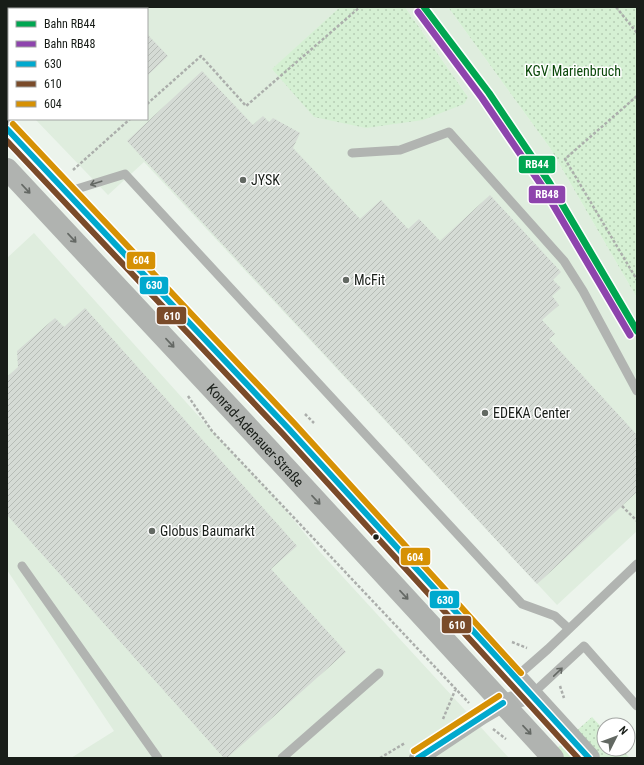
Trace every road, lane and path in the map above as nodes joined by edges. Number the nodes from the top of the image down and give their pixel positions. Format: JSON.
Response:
{"nodes":[{"id":1,"x":360,"y":7,"type":"edge"},
{"id":2,"x":616,"y":7,"type":"edge"},
{"id":3,"x":637,"y":33,"type":"edge"},
{"id":4,"x":637,"y":96,"type":"edge"},
{"id":5,"x":148,"y":103,"type":"edge"},
{"id":6,"x":129,"y":120,"type":"edge"},
{"id":7,"x":7,"y":129,"type":"edge"},
{"id":8,"x":352,"y":153,"type":"dead end"},
{"id":9,"x":7,"y":168,"type":"edge"},
{"id":10,"x":71,"y":171,"type":"dead end"},
{"id":11,"x":66,"y":193,"type":"junction"},
{"id":12,"x":637,"y":280,"type":"edge"},
{"id":13,"x":637,"y":391,"type":"edge"},
{"id":14,"x":186,"y":393,"type":"dead end"},
{"id":15,"x":622,"y":506,"type":"dead end"},
{"id":16,"x":637,"y":521,"type":"edge"},
{"id":17,"x":637,"y":564,"type":"edge"},
{"id":18,"x":22,"y":566,"type":"dead end"},
{"id":19,"x":569,"y":629,"type":"junction"},
{"id":20,"x":379,"y":673,"type":"dead end"},
{"id":21,"x":515,"y":678,"type":"junction"},
{"id":22,"x":449,"y":681,"type":"dead end"},
{"id":23,"x":456,"y":688,"type":"dead end"},
{"id":24,"x":531,"y":695,"type":"junction"},
{"id":25,"x":503,"y":703,"type":"junction"},
{"id":26,"x":637,"y":706,"type":"edge"},
{"id":27,"x":442,"y":722,"type":"dead end"},
{"id":28,"x":158,"y":758,"type":"edge"},
{"id":29,"x":282,"y":758,"type":"edge"},
{"id":30,"x":418,"y":758,"type":"edge"},
{"id":31,"x":553,"y":758,"type":"edge"},
{"id":32,"x":588,"y":758,"type":"edge"}],
"edges":[{"from":1,"to":5,"type":"path"},
{"from":2,"to":3,"type":"path"},
{"from":4,"to":12,"type":"path"},
{"from":6,"to":10,"type":"path"},
{"from":7,"to":11,"type":"street","name":"Konrad-Adenauer-Straße"},
{"from":8,"to":13,"type":"lane"},
{"from":9,"to":25,"type":"street","name":"Konrad-Adenauer-Straße","one_way":true},
{"from":19,"to":11,"type":"lane","one_way":true},
{"from":11,"to":21,"type":"street","name":"Konrad-Adenauer-Straße"},
{"from":14,"to":22,"type":"path"},
{"from":15,"to":16,"type":"path"},
{"from":17,"to":19,"type":"lane"},
{"from":18,"to":28,"type":"lane"},
{"from":19,"to":21,"type":"lane"},
{"from":20,"to":29,"type":"lane"},
{"from":21,"to":24,"type":"street","name":"Konrad-Adenauer-Straße"},
{"from":21,"to":25,"type":"street"},
{"from":23,"to":27,"type":"path"},
{"from":24,"to":25,"type":"street"},
{"from":24,"to":26,"type":"lane","one_way":true},
{"from":24,"to":32,"type":"street","name":"Konrad-Adenauer-Straße"},
{"from":25,"to":30,"type":"street"},
{"from":25,"to":31,"type":"street","name":"Konrad-Adenauer-Straße","one_way":true}]}
